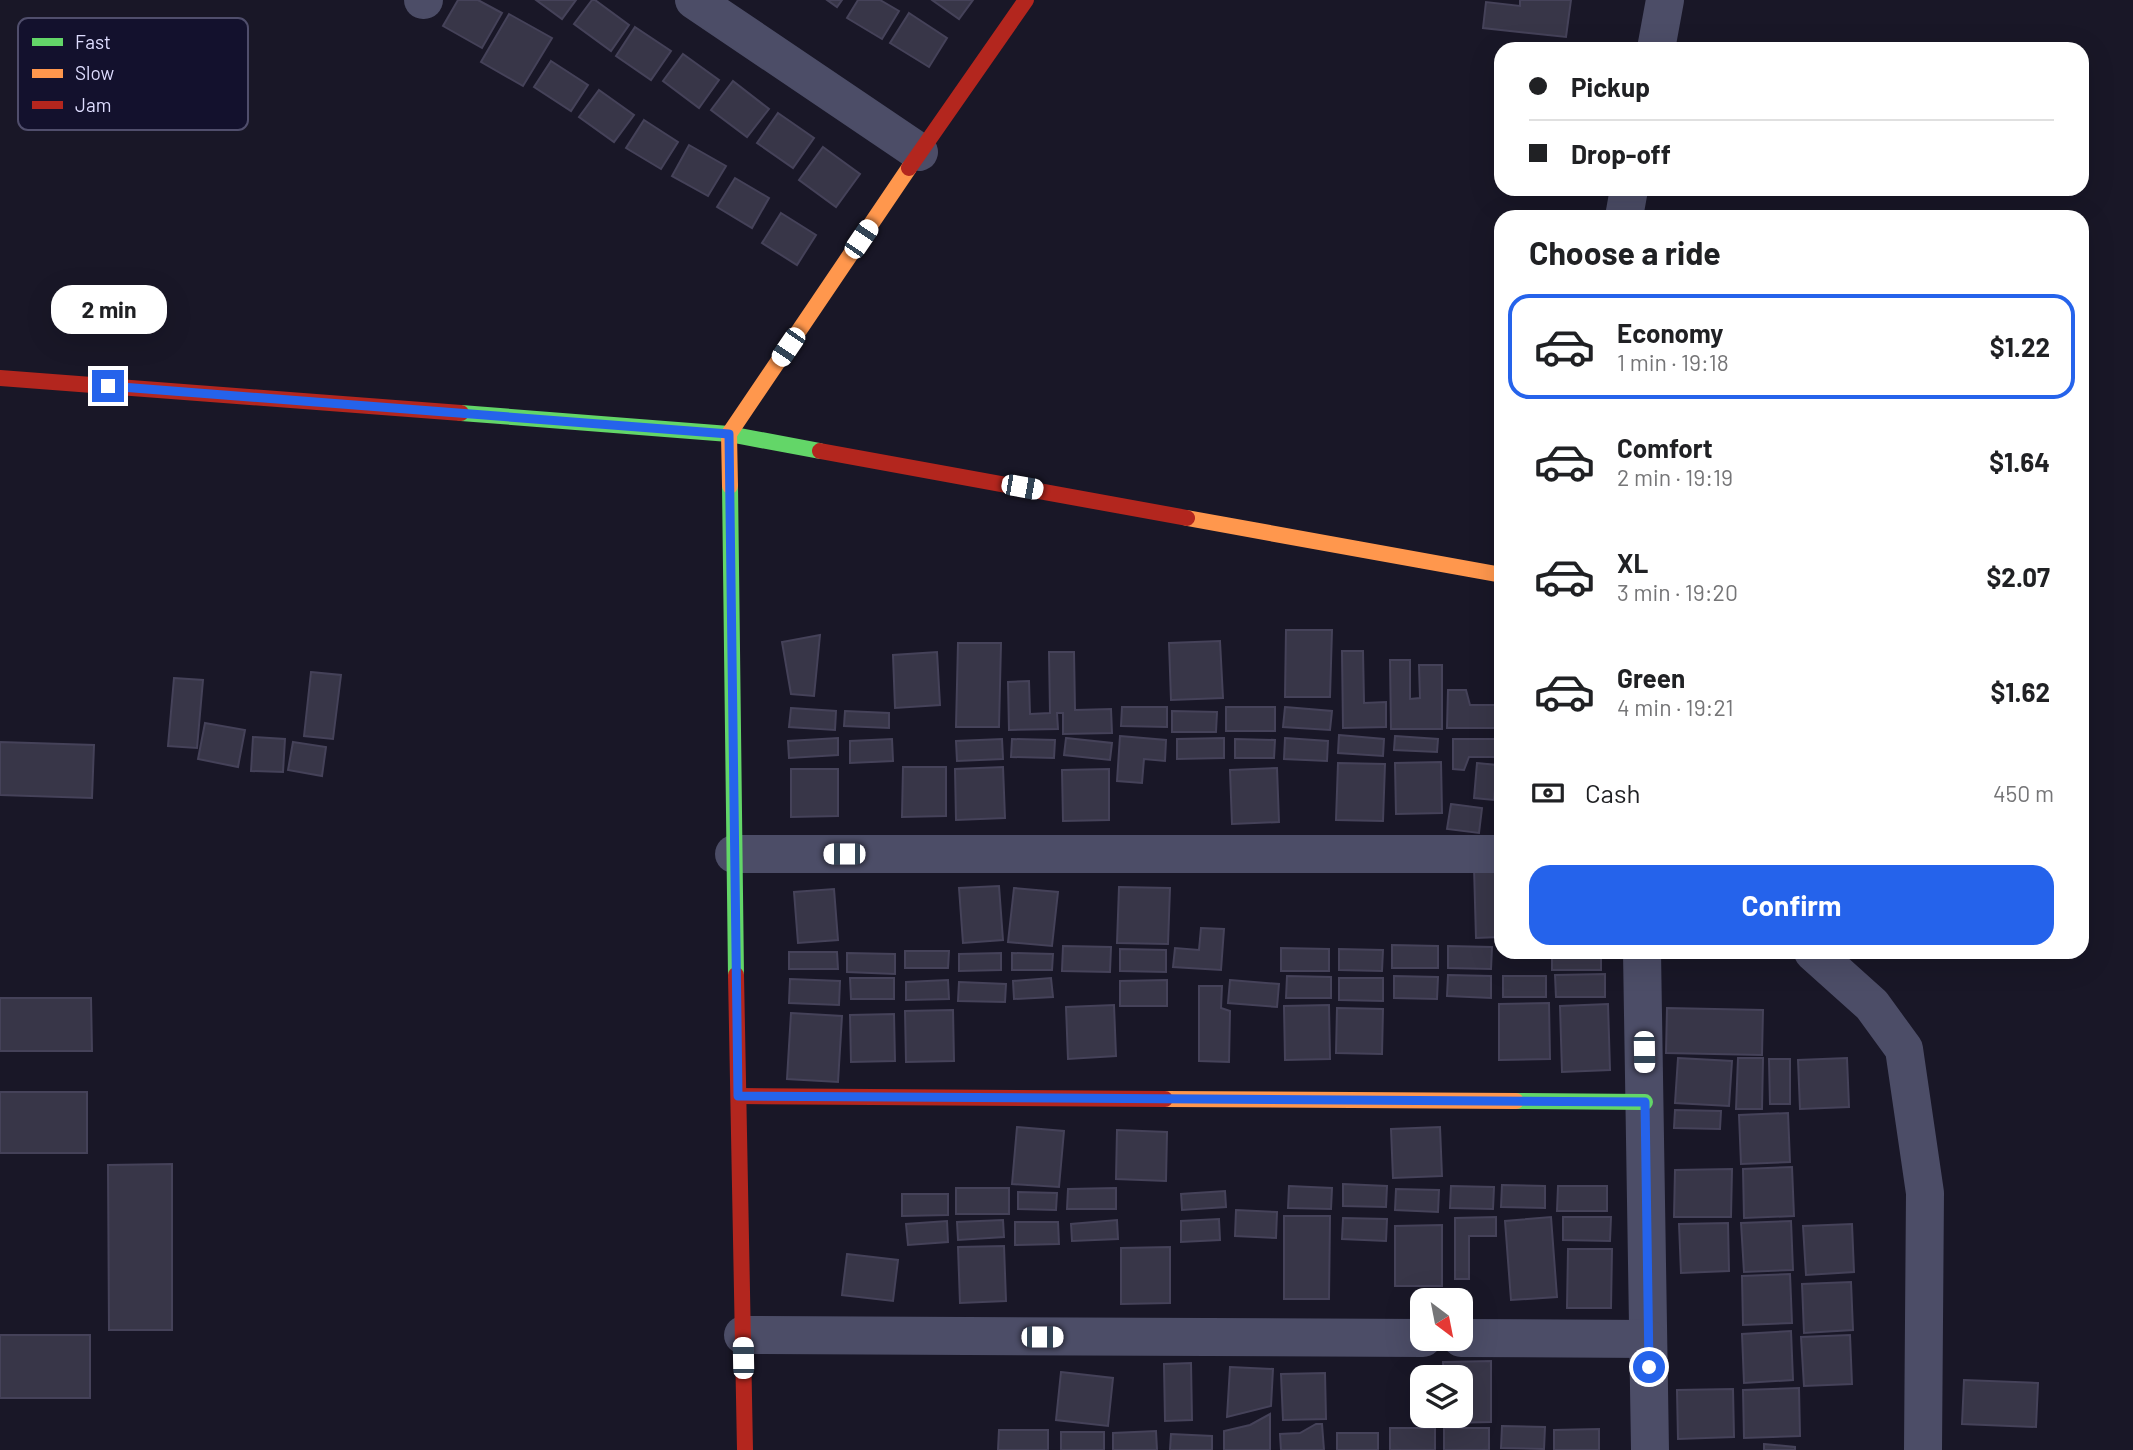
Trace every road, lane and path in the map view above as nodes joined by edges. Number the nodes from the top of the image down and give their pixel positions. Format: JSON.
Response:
{"nodes":[{"id":1,"x":694,"y":0,"type":"edge"},
{"id":2,"x":1026,"y":0,"type":"edge"},
{"id":3,"x":1665,"y":0,"type":"edge"},
{"id":4,"x":1657,"y":42,"type":"edge"},
{"id":5,"x":919,"y":152,"type":"junction"},
{"id":6,"x":0,"y":377,"type":"edge"},
{"id":7,"x":729,"y":434,"type":"junction"},
{"id":8,"x":1494,"y":574,"type":"edge"},
{"id":9,"x":734,"y":854,"type":"junction"},
{"id":10,"x":1494,"y":854,"type":"edge"},
{"id":11,"x":1642,"y":959,"type":"edge"},
{"id":12,"x":1821,"y":959,"type":"edge"},
{"id":13,"x":738,"y":1096,"type":"junction"},
{"id":14,"x":1645,"y":1102,"type":"junction"},
{"id":15,"x":743,"y":1335,"type":"junction"},
{"id":16,"x":1410,"y":1338,"type":"edge"},
{"id":17,"x":1474,"y":1338,"type":"edge"},
{"id":18,"x":1648,"y":1339,"type":"junction"},
{"id":19,"x":745,"y":1450,"type":"edge"},
{"id":20,"x":1650,"y":1450,"type":"edge"},
{"id":21,"x":1923,"y":1450,"type":"edge"}],
"edges":[{"from":1,"to":5,"type":"street"},
{"from":2,"to":5,"type":"street"},
{"from":3,"to":4,"type":"street"},
{"from":5,"to":7,"type":"street"},
{"from":6,"to":7,"type":"street"},
{"from":7,"to":8,"type":"street"},
{"from":7,"to":9,"type":"street"},
{"from":9,"to":10,"type":"street"},
{"from":9,"to":13,"type":"street"},
{"from":11,"to":14,"type":"street"},
{"from":12,"to":21,"type":"street"},
{"from":13,"to":14,"type":"street"},
{"from":13,"to":15,"type":"street"},
{"from":14,"to":18,"type":"street"},
{"from":15,"to":16,"type":"street"},
{"from":15,"to":19,"type":"street"},
{"from":17,"to":18,"type":"street"},
{"from":18,"to":20,"type":"street"}]}
